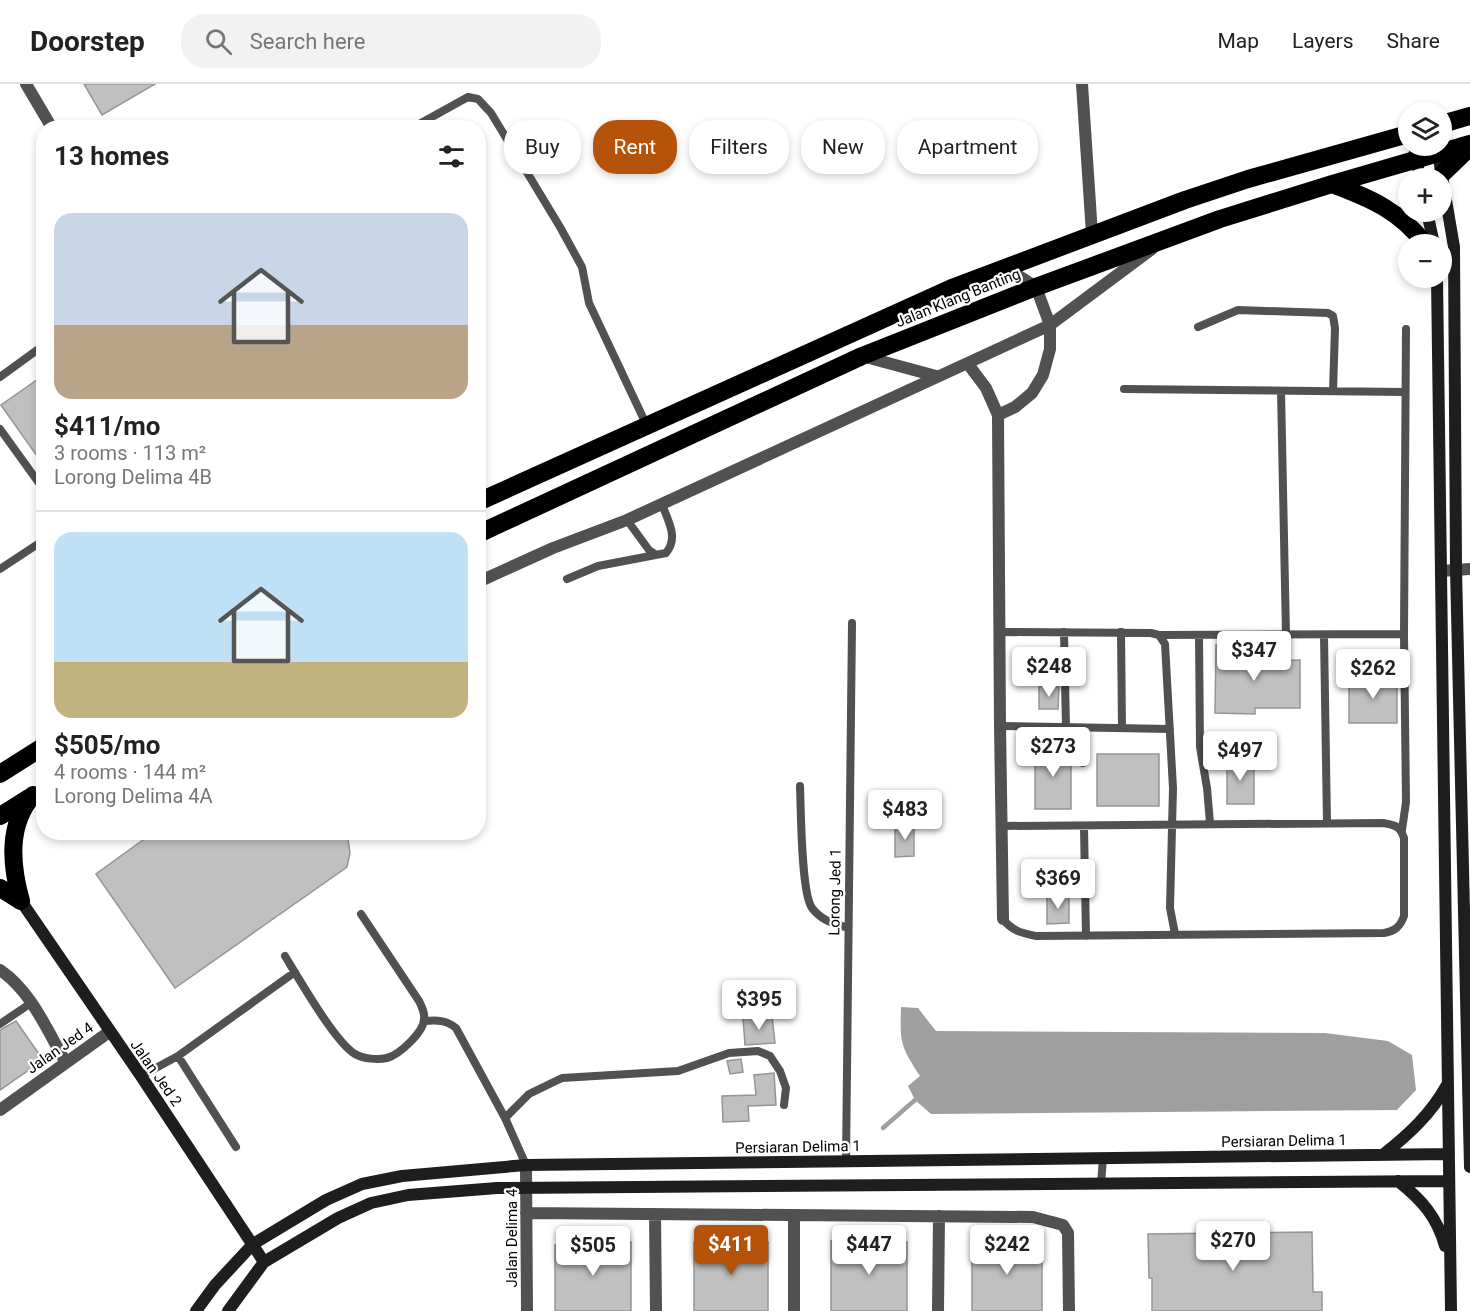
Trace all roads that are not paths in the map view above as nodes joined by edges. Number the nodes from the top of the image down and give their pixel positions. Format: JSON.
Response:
{"nodes":[{"id":1,"x":26,"y":84,"type":"edge"},
{"id":2,"x":1082,"y":84,"type":"edge"},
{"id":3,"x":1470,"y":116,"type":"edge"},
{"id":4,"x":47,"y":120,"type":"edge"},
{"id":5,"x":426,"y":120,"type":"edge"},
{"id":6,"x":1452,"y":121,"type":"edge"},
{"id":7,"x":1398,"y":137,"type":"edge"},
{"id":8,"x":1470,"y":146,"type":"edge"},
{"id":9,"x":1452,"y":148,"type":"edge"},
{"id":10,"x":1405,"y":156,"type":"edge"},
{"id":11,"x":1448,"y":168,"type":"edge"},
{"id":12,"x":1332,"y":184,"type":"junction"},
{"id":13,"x":1450,"y":222,"type":"edge"},
{"id":14,"x":1092,"y":234,"type":"junction"},
{"id":15,"x":1417,"y":234,"type":"edge"},
{"id":16,"x":1165,"y":239,"type":"junction"},
{"id":17,"x":1035,"y":287,"type":"junction"},
{"id":18,"x":952,"y":288,"type":"junction"},
{"id":19,"x":1437,"y":288,"type":"edge"},
{"id":20,"x":1050,"y":325,"type":"junction"},
{"id":21,"x":1198,"y":327,"type":"dead end"},
{"id":22,"x":1406,"y":329,"type":"dead end"},
{"id":23,"x":36,"y":351,"type":"edge"},
{"id":24,"x":862,"y":356,"type":"junction"},
{"id":25,"x":968,"y":364,"type":"junction"},
{"id":26,"x":936,"y":376,"type":"junction"},
{"id":27,"x":0,"y":377,"type":"edge"},
{"id":28,"x":1124,"y":389,"type":"dead end"},
{"id":29,"x":1281,"y":391,"type":"junction"},
{"id":30,"x":1333,"y":391,"type":"junction"},
{"id":31,"x":1404,"y":392,"type":"junction"},
{"id":32,"x":998,"y":415,"type":"junction"},
{"id":33,"x":648,"y":426,"type":"junction"},
{"id":34,"x":0,"y":429,"type":"edge"},
{"id":35,"x":536,"y":476,"type":"junction"},
{"id":36,"x":36,"y":478,"type":"edge"},
{"id":37,"x":486,"y":498,"type":"edge"},
{"id":38,"x":486,"y":504,"type":"edge"},
{"id":39,"x":662,"y":504,"type":"junction"},
{"id":40,"x":627,"y":520,"type":"junction"},
{"id":41,"x":486,"y":530,"type":"edge"},
{"id":42,"x":36,"y":545,"type":"edge"},
{"id":43,"x":655,"y":554,"type":"junction"},
{"id":44,"x":0,"y":569,"type":"edge"},
{"id":45,"x":1456,"y":569,"type":"junction"},
{"id":46,"x":1470,"y":569,"type":"edge"},
{"id":47,"x":1441,"y":570,"type":"junction"},
{"id":48,"x":486,"y":578,"type":"edge"},
{"id":49,"x":567,"y":579,"type":"dead end"},
{"id":50,"x":852,"y":623,"type":"dead end"},
{"id":51,"x":999,"y":632,"type":"junction"},
{"id":52,"x":1064,"y":632,"type":"junction"},
{"id":53,"x":1121,"y":632,"type":"junction"},
{"id":54,"x":1404,"y":634,"type":"junction"},
{"id":55,"x":1159,"y":635,"type":"junction"},
{"id":56,"x":1199,"y":635,"type":"junction"},
{"id":57,"x":1286,"y":635,"type":"junction"},
{"id":58,"x":1324,"y":635,"type":"junction"},
{"id":59,"x":1000,"y":726,"type":"junction"},
{"id":60,"x":1066,"y":728,"type":"junction"},
{"id":61,"x":1082,"y":728,"type":"junction"},
{"id":62,"x":1122,"y":728,"type":"junction"},
{"id":63,"x":1170,"y":729,"type":"junction"},
{"id":64,"x":36,"y":751,"type":"edge"},
{"id":65,"x":1083,"y":763,"type":"dead end"},
{"id":66,"x":0,"y":774,"type":"edge"},
{"id":67,"x":800,"y":786,"type":"dead end"},
{"id":68,"x":36,"y":793,"type":"edge"},
{"id":69,"x":36,"y":794,"type":"edge"},
{"id":70,"x":0,"y":816,"type":"edge"},
{"id":71,"x":1210,"y":823,"type":"junction"},
{"id":72,"x":1327,"y":823,"type":"junction"},
{"id":73,"x":1173,"y":825,"type":"junction"},
{"id":74,"x":1002,"y":826,"type":"junction"},
{"id":75,"x":1084,"y":827,"type":"junction"},
{"id":76,"x":1402,"y":830,"type":"junction"},
{"id":77,"x":0,"y":888,"type":"edge"},
{"id":78,"x":21,"y":901,"type":"junction"},
{"id":79,"x":361,"y":914,"type":"dead end"},
{"id":80,"x":1003,"y":919,"type":"joint"},
{"id":81,"x":848,"y":928,"type":"junction"},
{"id":82,"x":1175,"y":934,"type":"junction"},
{"id":83,"x":1086,"y":936,"type":"junction"},
{"id":84,"x":285,"y":956,"type":"dead end"},
{"id":85,"x":0,"y":970,"type":"edge"},
{"id":86,"x":295,"y":972,"type":"junction"},
{"id":87,"x":31,"y":1003,"type":"junction"},
{"id":88,"x":425,"y":1021,"type":"junction"},
{"id":89,"x":0,"y":1023,"type":"edge"},
{"id":90,"x":109,"y":1032,"type":"junction"},
{"id":91,"x":178,"y":1056,"type":"junction"},
{"id":92,"x":65,"y":1061,"type":"junction"},
{"id":93,"x":141,"y":1076,"type":"junction"},
{"id":94,"x":1448,"y":1082,"type":"junction"},
{"id":95,"x":784,"y":1106,"type":"dead end"},
{"id":96,"x":0,"y":1110,"type":"edge"},
{"id":97,"x":505,"y":1118,"type":"junction"},
{"id":98,"x":236,"y":1148,"type":"dead end"},
{"id":99,"x":1384,"y":1154,"type":"junction"},
{"id":100,"x":1449,"y":1154,"type":"junction"},
{"id":101,"x":1103,"y":1158,"type":"junction"},
{"id":102,"x":846,"y":1161,"type":"junction"},
{"id":103,"x":526,"y":1165,"type":"junction"},
{"id":104,"x":1470,"y":1167,"type":"edge"},
{"id":105,"x":1398,"y":1181,"type":"junction"},
{"id":106,"x":1449,"y":1181,"type":"junction"},
{"id":107,"x":1101,"y":1184,"type":"junction"},
{"id":108,"x":526,"y":1188,"type":"junction"},
{"id":109,"x":526,"y":1213,"type":"junction"},
{"id":110,"x":655,"y":1214,"type":"junction"},
{"id":111,"x":794,"y":1215,"type":"junction"},
{"id":112,"x":939,"y":1216,"type":"junction"},
{"id":113,"x":253,"y":1244,"type":"junction"},
{"id":114,"x":264,"y":1262,"type":"junction"},
{"id":115,"x":1450,"y":1264,"type":"junction"},
{"id":116,"x":196,"y":1311,"type":"edge"},
{"id":117,"x":228,"y":1311,"type":"edge"},
{"id":118,"x":526,"y":1311,"type":"edge"},
{"id":119,"x":656,"y":1311,"type":"edge"},
{"id":120,"x":794,"y":1311,"type":"edge"},
{"id":121,"x":938,"y":1311,"type":"edge"},
{"id":122,"x":1069,"y":1311,"type":"edge"},
{"id":123,"x":1451,"y":1311,"type":"edge"}],
"edges":[{"from":1,"to":4,"type":"street"},
{"from":2,"to":14,"type":"street"},
{"from":3,"to":6,"type":"highway"},
{"from":5,"to":33,"type":"lane"},
{"from":7,"to":14,"type":"highway","name":"Jalan Klang Banting"},
{"from":8,"to":9,"type":"highway","name":"Jalan Klang Banting"},
{"from":8,"to":11,"type":"highway"},
{"from":10,"to":12,"type":"highway","name":"Jalan Klang Banting"},
{"from":12,"to":15,"type":"highway"},
{"from":12,"to":16,"type":"highway","name":"Jalan Klang Banting"},
{"from":13,"to":45,"type":"street"},
{"from":14,"to":18,"type":"highway","name":"Jalan Klang Banting"},
{"from":16,"to":17,"type":"highway","name":"Jalan Klang Banting"},
{"from":16,"to":20,"type":"street"},
{"from":17,"to":18,"type":"street"},
{"from":17,"to":20,"type":"street"},
{"from":17,"to":24,"type":"highway","name":"Jalan Klang Banting"},
{"from":18,"to":33,"type":"highway","name":"Jalan Klang Banting"},
{"from":19,"to":47,"type":"street"},
{"from":20,"to":25,"type":"street"},
{"from":20,"to":32,"type":"street"},
{"from":21,"to":30,"type":"lane"},
{"from":22,"to":31,"type":"lane"},
{"from":23,"to":27,"type":"lane"},
{"from":24,"to":26,"type":"street"},
{"from":24,"to":41,"type":"highway","name":"Jalan Klang Banting"},
{"from":25,"to":26,"type":"street"},
{"from":25,"to":32,"type":"street"},
{"from":26,"to":39,"type":"street"},
{"from":28,"to":29,"type":"lane"},
{"from":29,"to":30,"type":"lane"},
{"from":29,"to":57,"type":"lane"},
{"from":30,"to":31,"type":"lane"},
{"from":31,"to":54,"type":"lane"},
{"from":32,"to":51,"type":"street"},
{"from":33,"to":35,"type":"highway","name":"Jalan Klang Banting"},
{"from":34,"to":36,"type":"lane"},
{"from":35,"to":37,"type":"highway","name":"Jalan Klang Banting"},
{"from":35,"to":38,"type":"highway"},
{"from":39,"to":40,"type":"street"},
{"from":39,"to":43,"type":"lane"},
{"from":40,"to":43,"type":"lane"},
{"from":40,"to":48,"type":"street"},
{"from":42,"to":44,"type":"lane"},
{"from":43,"to":49,"type":"lane"},
{"from":45,"to":46,"type":"street"},
{"from":45,"to":47,"type":"street"},
{"from":45,"to":104,"type":"street"},
{"from":47,"to":94,"type":"street"},
{"from":50,"to":81,"type":"lane","name":"Lorong Jed 1"},
{"from":51,"to":52,"type":"lane"},
{"from":51,"to":59,"type":"street"},
{"from":52,"to":53,"type":"lane"},
{"from":52,"to":60,"type":"lane"},
{"from":53,"to":55,"type":"lane"},
{"from":53,"to":62,"type":"lane"},
{"from":54,"to":58,"type":"lane"},
{"from":54,"to":76,"type":"lane"},
{"from":55,"to":56,"type":"lane"},
{"from":55,"to":63,"type":"lane"},
{"from":56,"to":57,"type":"lane"},
{"from":56,"to":71,"type":"lane"},
{"from":57,"to":58,"type":"lane"},
{"from":58,"to":72,"type":"lane"},
{"from":59,"to":60,"type":"lane"},
{"from":59,"to":74,"type":"street"},
{"from":60,"to":61,"type":"lane"},
{"from":61,"to":62,"type":"lane"},
{"from":61,"to":65,"type":"lane"},
{"from":62,"to":63,"type":"lane"},
{"from":63,"to":73,"type":"lane"},
{"from":64,"to":66,"type":"highway"},
{"from":67,"to":81,"type":"lane"},
{"from":68,"to":70,"type":"highway"},
{"from":69,"to":78,"type":"highway"},
{"from":71,"to":72,"type":"lane"},
{"from":71,"to":73,"type":"lane"},
{"from":72,"to":76,"type":"lane"},
{"from":73,"to":75,"type":"lane"},
{"from":73,"to":82,"type":"lane"},
{"from":74,"to":75,"type":"lane"},
{"from":74,"to":80,"type":"street"},
{"from":75,"to":83,"type":"lane"},
{"from":76,"to":82,"type":"lane"},
{"from":77,"to":78,"type":"highway"},
{"from":78,"to":90,"type":"street","name":"Jalan Jed 2"},
{"from":79,"to":88,"type":"lane"},
{"from":80,"to":83,"type":"lane"},
{"from":81,"to":102,"type":"lane","name":"Lorong Jed 1"},
{"from":82,"to":83,"type":"lane"},
{"from":84,"to":86,"type":"lane"},
{"from":85,"to":87,"type":"street"},
{"from":86,"to":88,"type":"lane"},
{"from":86,"to":91,"type":"lane"},
{"from":87,"to":89,"type":"lane"},
{"from":87,"to":92,"type":"street"},
{"from":88,"to":97,"type":"lane"},
{"from":90,"to":92,"type":"street","name":"Jalan Jed 4"},
{"from":90,"to":93,"type":"street","name":"Jalan Jed 2"},
{"from":91,"to":93,"type":"lane"},
{"from":91,"to":98,"type":"lane"},
{"from":92,"to":96,"type":"street","name":"Jalan Jed 4"},
{"from":93,"to":113,"type":"street","name":"Jalan Jed 2"},
{"from":94,"to":99,"type":"street"},
{"from":94,"to":100,"type":"street"},
{"from":95,"to":97,"type":"lane"},
{"from":97,"to":103,"type":"lane"},
{"from":99,"to":100,"type":"street","name":"Persiaran Delima 1"},
{"from":99,"to":101,"type":"street","name":"Persiaran Delima 1"},
{"from":100,"to":106,"type":"street"},
{"from":101,"to":102,"type":"street","name":"Persiaran Delima 1"},
{"from":101,"to":107,"type":"lane"},
{"from":102,"to":103,"type":"street","name":"Persiaran Delima 1"},
{"from":103,"to":108,"type":"street","name":"Jalan Delima 4"},
{"from":103,"to":113,"type":"street","name":"Persiaran Delima 1"},
{"from":105,"to":106,"type":"street"},
{"from":105,"to":107,"type":"street"},
{"from":105,"to":115,"type":"street"},
{"from":106,"to":115,"type":"street"},
{"from":107,"to":108,"type":"street"},
{"from":108,"to":109,"type":"street","name":"Jalan Delima 4"},
{"from":108,"to":114,"type":"street"},
{"from":109,"to":110,"type":"street"},
{"from":109,"to":118,"type":"street","name":"Jalan Delima 4"},
{"from":110,"to":111,"type":"street"},
{"from":110,"to":119,"type":"street"},
{"from":111,"to":112,"type":"street"},
{"from":111,"to":120,"type":"street"},
{"from":112,"to":121,"type":"street"},
{"from":112,"to":122,"type":"street"},
{"from":113,"to":114,"type":"street","name":"Jalan Jed 2"},
{"from":113,"to":116,"type":"street","name":"Persiaran Delima 1"},
{"from":114,"to":117,"type":"street"},
{"from":115,"to":123,"type":"street"}]}
